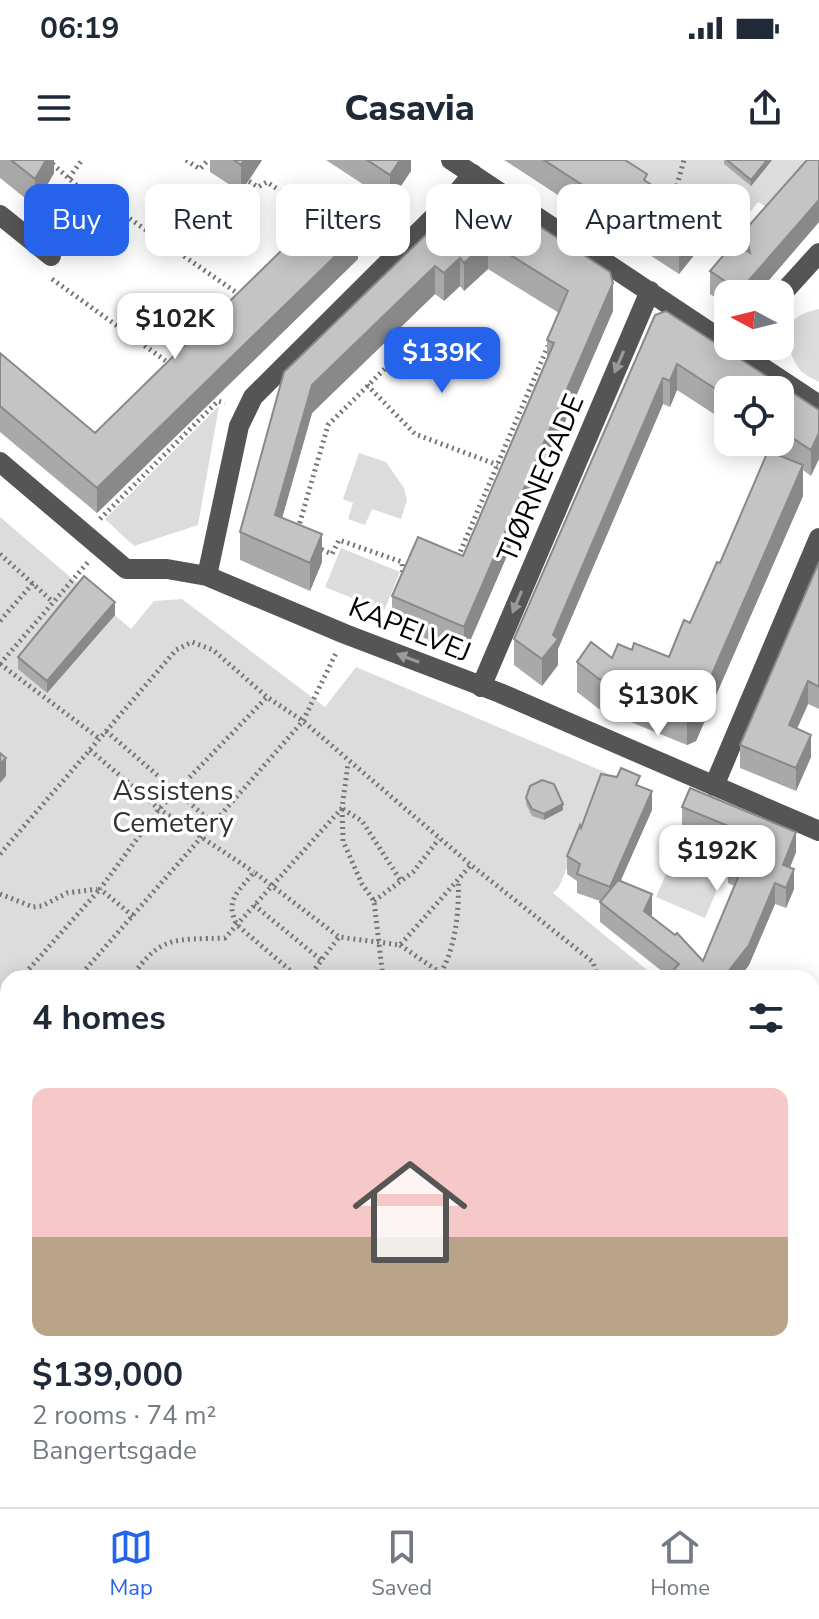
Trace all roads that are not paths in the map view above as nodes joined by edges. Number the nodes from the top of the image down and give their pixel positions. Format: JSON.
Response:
{"nodes":[{"id":1,"x":451,"y":160,"type":"edge"},
{"id":2,"x":473,"y":174,"type":"junction"},
{"id":3,"x":0,"y":215,"type":"edge"},
{"id":4,"x":24,"y":234,"type":"edge"},
{"id":5,"x":819,"y":253,"type":"edge"},
{"id":6,"x":794,"y":281,"type":"edge"},
{"id":7,"x":650,"y":291,"type":"junction"},
{"id":8,"x":714,"y":334,"type":"edge"},
{"id":9,"x":753,"y":360,"type":"edge"},
{"id":10,"x":819,"y":405,"type":"edge"},
{"id":11,"x":0,"y":462,"type":"edge"},
{"id":12,"x":819,"y":538,"type":"edge"},
{"id":13,"x":207,"y":576,"type":"junction"},
{"id":14,"x":481,"y":687,"type":"junction"},
{"id":15,"x":714,"y":786,"type":"junction"},
{"id":16,"x":819,"y":831,"type":"edge"}],
"edges":[{"from":1,"to":2,"type":"street"},
{"from":2,"to":7,"type":"street"},
{"from":2,"to":13,"type":"street"},
{"from":3,"to":4,"type":"street"},
{"from":5,"to":6,"type":"street"},
{"from":7,"to":8,"type":"street"},
{"from":7,"to":14,"type":"street","name":"TJØRNEGADE","one_way":true},
{"from":9,"to":10,"type":"street"},
{"from":11,"to":13,"type":"street","name":"KAPELVEJ"},
{"from":12,"to":15,"type":"street"},
{"from":14,"to":13,"type":"street","name":"KAPELVEJ","one_way":true},
{"from":14,"to":15,"type":"street","name":"KAPELVEJ"},
{"from":15,"to":16,"type":"street","name":"KAPELVEJ"}]}
